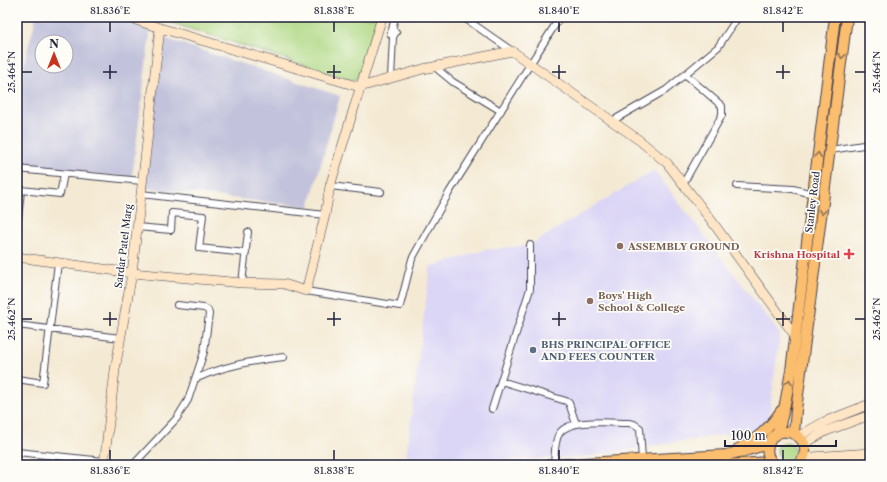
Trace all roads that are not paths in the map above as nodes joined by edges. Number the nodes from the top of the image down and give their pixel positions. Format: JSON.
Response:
{"nodes":[{"id":1,"x":127,"y":17,"type":"edge"},
{"id":2,"x":382,"y":17,"type":"edge"},
{"id":3,"x":395,"y":17,"type":"edge"},
{"id":4,"x":463,"y":17,"type":"edge"},
{"id":5,"x":560,"y":17,"type":"edge"},
{"id":6,"x":738,"y":17,"type":"edge"},
{"id":7,"x":835,"y":17,"type":"edge"},
{"id":8,"x":847,"y":17,"type":"edge"},
{"id":9,"x":160,"y":28,"type":"junction"},
{"id":10,"x":378,"y":30,"type":"junction"},
{"id":11,"x":392,"y":34,"type":"junction"},
{"id":12,"x":512,"y":50,"type":"junction"},
{"id":13,"x":531,"y":63,"type":"junction"},
{"id":14,"x":436,"y":68,"type":"junction"},
{"id":15,"x":685,"y":74,"type":"junction"},
{"id":16,"x":391,"y":78,"type":"junction"},
{"id":17,"x":360,"y":87,"type":"junction"},
{"id":18,"x":501,"y":111,"type":"junction"},
{"id":19,"x":612,"y":120,"type":"junction"},
{"id":20,"x":870,"y":144,"type":"edge"},
{"id":21,"x":830,"y":150,"type":"junction"},
{"id":22,"x":17,"y":169,"type":"edge"},
{"id":23,"x":64,"y":174,"type":"junction"},
{"id":24,"x":142,"y":181,"type":"junction"},
{"id":25,"x":683,"y":184,"type":"junction"},
{"id":26,"x":330,"y":186,"type":"junction"},
{"id":27,"x":737,"y":186,"type":"dead end"},
{"id":28,"x":381,"y":192,"type":"dead end"},
{"id":29,"x":141,"y":194,"type":"junction"},
{"id":30,"x":813,"y":194,"type":"junction"},
{"id":31,"x":325,"y":214,"type":"junction"},
{"id":32,"x":137,"y":228,"type":"junction"},
{"id":33,"x":17,"y":229,"type":"edge"},
{"id":34,"x":248,"y":232,"type":"dead end"},
{"id":35,"x":530,"y":245,"type":"dead end"},
{"id":36,"x":246,"y":253,"type":"junction"},
{"id":37,"x":17,"y":257,"type":"edge"},
{"id":38,"x":58,"y":263,"type":"junction"},
{"id":39,"x":132,"y":273,"type":"junction"},
{"id":40,"x":242,"y":283,"type":"junction"},
{"id":41,"x":306,"y":291,"type":"junction"},
{"id":42,"x":177,"y":305,"type":"dead end"},
{"id":43,"x":17,"y":325,"type":"edge"},
{"id":44,"x":50,"y":329,"type":"junction"},
{"id":45,"x":796,"y":337,"type":"junction"},
{"id":46,"x":120,"y":338,"type":"junction"},
{"id":47,"x":284,"y":357,"type":"dead end"},
{"id":48,"x":17,"y":379,"type":"edge"},
{"id":49,"x":195,"y":379,"type":"junction"},
{"id":50,"x":501,"y":380,"type":"junction"},
{"id":51,"x":785,"y":404,"type":"junction"},
{"id":52,"x":870,"y":404,"type":"edge"},
{"id":53,"x":492,"y":409,"type":"dead end"},
{"id":54,"x":870,"y":415,"type":"edge"},
{"id":55,"x":576,"y":424,"type":"junction"},
{"id":56,"x":778,"y":433,"type":"junction"},
{"id":57,"x":799,"y":438,"type":"junction"},
{"id":58,"x":768,"y":444,"type":"junction"},
{"id":59,"x":17,"y":452,"type":"edge"},
{"id":60,"x":870,"y":453,"type":"edge"},
{"id":61,"x":726,"y":455,"type":"junction"},
{"id":62,"x":642,"y":460,"type":"junction"},
{"id":63,"x":104,"y":463,"type":"edge"},
{"id":64,"x":773,"y":463,"type":"edge"},
{"id":65,"x":800,"y":463,"type":"edge"},
{"id":66,"x":135,"y":465,"type":"edge"},
{"id":67,"x":550,"y":465,"type":"edge"},
{"id":68,"x":554,"y":465,"type":"edge"},
{"id":69,"x":723,"y":465,"type":"edge"}],
"edges":[{"from":1,"to":9,"type":"street"},
{"from":2,"to":10,"type":"street"},
{"from":3,"to":11,"type":"street"},
{"from":4,"to":12,"type":"street"},
{"from":5,"to":13,"type":"street"},
{"from":6,"to":15,"type":"street"},
{"from":30,"to":7,"type":"main road","name":"Stanley Road","one_way":true},
{"from":8,"to":21,"type":"main road","name":"Stanley Road","one_way":true},
{"from":9,"to":17,"type":"street"},
{"from":9,"to":24,"type":"street","name":"Sardar Patel Marg"},
{"from":10,"to":11,"type":"street"},
{"from":10,"to":17,"type":"street"},
{"from":11,"to":16,"type":"street"},
{"from":12,"to":13,"type":"street"},
{"from":12,"to":14,"type":"street"},
{"from":13,"to":18,"type":"street"},
{"from":13,"to":19,"type":"street"},
{"from":14,"to":16,"type":"street"},
{"from":14,"to":18,"type":"street"},
{"from":15,"to":19,"type":"street"},
{"from":15,"to":25,"type":"street"},
{"from":16,"to":17,"type":"street"},
{"from":17,"to":26,"type":"street"},
{"from":18,"to":41,"type":"street"},
{"from":19,"to":25,"type":"street"},
{"from":20,"to":21,"type":"street"},
{"from":21,"to":57,"type":"main road","name":"Stanley Road","one_way":true},
{"from":22,"to":23,"type":"street"},
{"from":23,"to":24,"type":"street"},
{"from":23,"to":33,"type":"street"},
{"from":24,"to":29,"type":"street","name":"Sardar Patel Marg"},
{"from":25,"to":45,"type":"street"},
{"from":26,"to":28,"type":"street"},
{"from":26,"to":31,"type":"street"},
{"from":27,"to":30,"type":"street"},
{"from":29,"to":31,"type":"street"},
{"from":29,"to":32,"type":"street","name":"Sardar Patel Marg"},
{"from":30,"to":45,"type":"main road","name":"Stanley Road"},
{"from":31,"to":41,"type":"street"},
{"from":32,"to":36,"type":"street"},
{"from":32,"to":39,"type":"street","name":"Sardar Patel Marg"},
{"from":34,"to":36,"type":"street"},
{"from":35,"to":50,"type":"street"},
{"from":36,"to":40,"type":"street"},
{"from":37,"to":38,"type":"street"},
{"from":38,"to":39,"type":"street"},
{"from":38,"to":44,"type":"street"},
{"from":39,"to":40,"type":"street"},
{"from":39,"to":46,"type":"street","name":"Sardar Patel Marg"},
{"from":40,"to":41,"type":"street"},
{"from":42,"to":49,"type":"street"},
{"from":43,"to":44,"type":"street"},
{"from":44,"to":46,"type":"street"},
{"from":44,"to":48,"type":"street"},
{"from":51,"to":45,"type":"main road","name":"Stanley Road","one_way":true},
{"from":46,"to":63,"type":"street","name":"Sardar Patel Marg"},
{"from":47,"to":49,"type":"street"},
{"from":49,"to":66,"type":"street"},
{"from":50,"to":53,"type":"street"},
{"from":50,"to":55,"type":"street"},
{"from":51,"to":56,"type":"main road","name":"Stanley Road"},
{"from":51,"to":61,"type":"main road"},
{"from":52,"to":57,"type":"street"},
{"from":54,"to":57,"type":"street"},
{"from":55,"to":62,"type":"street"},
{"from":55,"to":68,"type":"street"},
{"from":56,"to":57,"type":"main road"},
{"from":56,"to":58,"type":"main road"},
{"from":57,"to":65,"type":"main road","name":"Stanley Road"},
{"from":58,"to":61,"type":"main road"},
{"from":58,"to":64,"type":"main road"},
{"from":59,"to":63,"type":"street"},
{"from":60,"to":65,"type":"street"},
{"from":61,"to":62,"type":"main road"},
{"from":62,"to":68,"type":"main road"},
{"from":64,"to":69,"type":"main road"},
{"from":67,"to":68,"type":"main road"}]}
